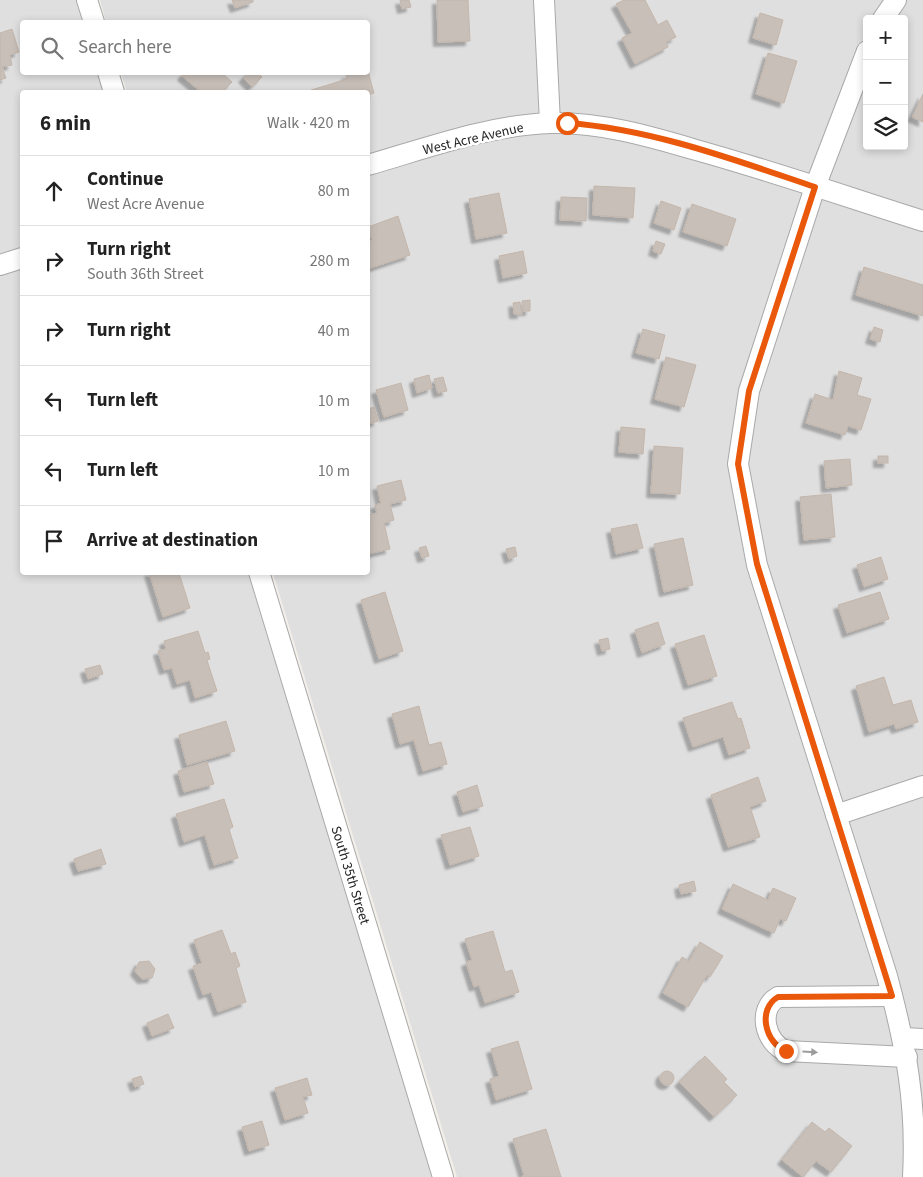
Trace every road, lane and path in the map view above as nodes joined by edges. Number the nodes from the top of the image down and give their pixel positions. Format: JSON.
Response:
{"nodes":[{"id":1,"x":87,"y":0,"type":"edge"},
{"id":2,"x":544,"y":0,"type":"edge"},
{"id":3,"x":896,"y":0,"type":"edge"},
{"id":4,"x":886,"y":15,"type":"edge"},
{"id":5,"x":93,"y":20,"type":"edge"},
{"id":6,"x":864,"y":60,"type":"edge"},
{"id":7,"x":109,"y":75,"type":"edge"},
{"id":8,"x":113,"y":90,"type":"edge"},
{"id":9,"x":550,"y":123,"type":"junction"},
{"id":10,"x":370,"y":164,"type":"edge"},
{"id":11,"x":815,"y":187,"type":"junction"},
{"id":12,"x":923,"y":221,"type":"edge"},
{"id":13,"x":20,"y":259,"type":"edge"},
{"id":14,"x":0,"y":265,"type":"edge"},
{"id":15,"x":260,"y":575,"type":"edge"},
{"id":16,"x":923,"y":786,"type":"edge"},
{"id":17,"x":836,"y":815,"type":"junction"},
{"id":18,"x":892,"y":996,"type":"junction"},
{"id":19,"x":911,"y":1045,"type":"edge"},
{"id":20,"x":443,"y":1177,"type":"edge"},
{"id":21,"x":913,"y":1177,"type":"edge"}],
"edges":[{"from":1,"to":5,"type":"street"},
{"from":2,"to":9,"type":"street"},
{"from":3,"to":4,"type":"street"},
{"from":6,"to":11,"type":"street"},
{"from":7,"to":8,"type":"street"},
{"from":9,"to":10,"type":"street","name":"West Acre Avenue"},
{"from":9,"to":11,"type":"street","name":"West Acre Avenue"},
{"from":11,"to":12,"type":"street","name":"West Acre Avenue"},
{"from":11,"to":17,"type":"street"},
{"from":13,"to":14,"type":"street"},
{"from":15,"to":20,"type":"street","name":"South 35th Street"},
{"from":16,"to":17,"type":"street"},
{"from":17,"to":18,"type":"street"},
{"from":18,"to":19,"type":"street"},
{"from":18,"to":19,"type":"street","one_way":true},
{"from":19,"to":21,"type":"street"}]}
